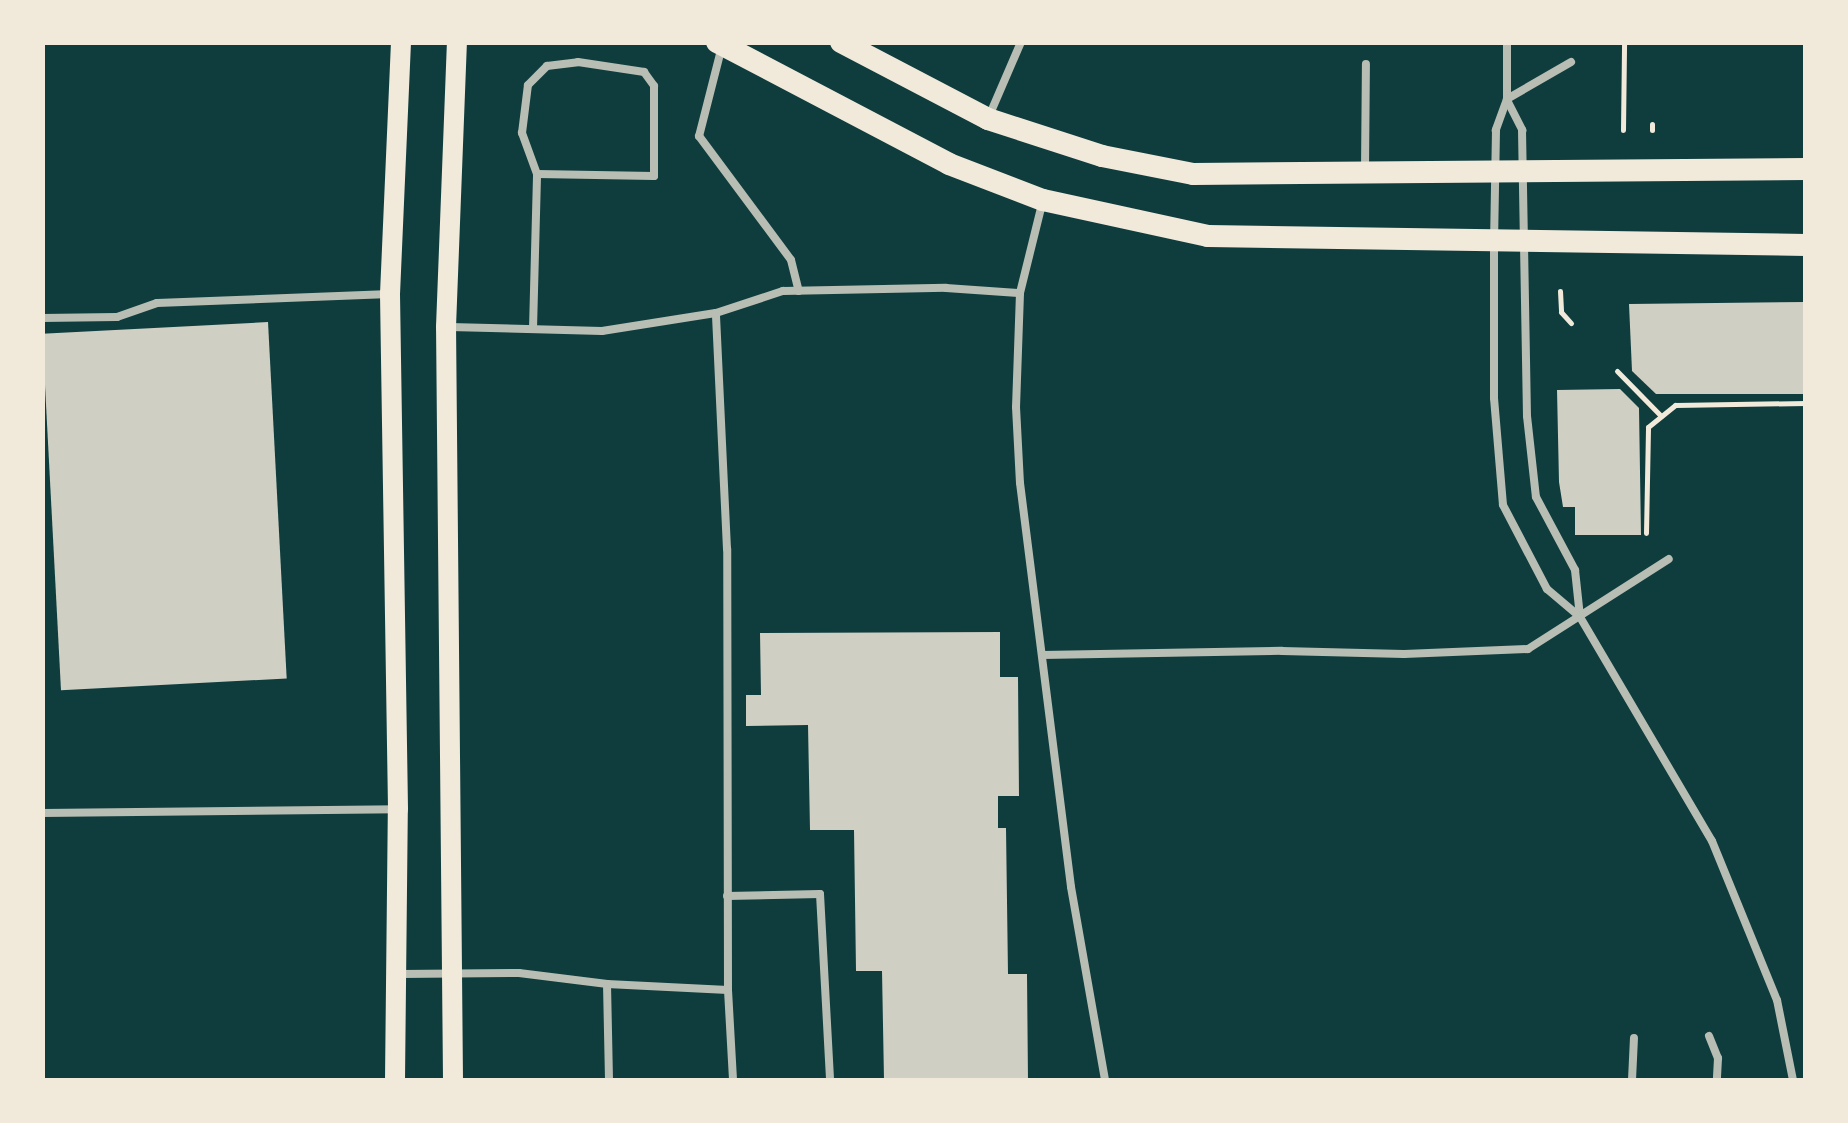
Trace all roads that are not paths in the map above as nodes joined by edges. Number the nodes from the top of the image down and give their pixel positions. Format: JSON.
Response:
{"nodes":[{"id":1,"x":401,"y":42,"type":"edge"},
{"id":2,"x":457,"y":42,"type":"edge"},
{"id":3,"x":840,"y":42,"type":"edge"},
{"id":4,"x":1021,"y":42,"type":"edge"},
{"id":5,"x":1507,"y":42,"type":"edge"},
{"id":6,"x":720,"y":44,"type":"edge"},
{"id":7,"x":1571,"y":62,"type":"dead end"},
{"id":8,"x":1366,"y":64,"type":"dead end"},
{"id":9,"x":1506,"y":99,"type":"junction"},
{"id":10,"x":988,"y":118,"type":"junction"},
{"id":11,"x":1806,"y":169,"type":"edge"},
{"id":12,"x":1496,"y":170,"type":"junction"},
{"id":13,"x":1522,"y":170,"type":"junction"},
{"id":14,"x":1365,"y":173,"type":"junction"},
{"id":15,"x":536,"y":174,"type":"junction"},
{"id":16,"x":1043,"y":200,"type":"junction"},
{"id":17,"x":1494,"y":243,"type":"junction"},
{"id":18,"x":1523,"y":244,"type":"junction"},
{"id":19,"x":1806,"y":245,"type":"edge"},
{"id":20,"x":800,"y":291,"type":"junction"},
{"id":21,"x":1020,"y":293,"type":"junction"},
{"id":22,"x":390,"y":294,"type":"junction"},
{"id":23,"x":716,"y":314,"type":"junction"},
{"id":24,"x":42,"y":318,"type":"edge"},
{"id":25,"x":446,"y":327,"type":"junction"},
{"id":26,"x":533,"y":329,"type":"junction"},
{"id":27,"x":1669,"y":559,"type":"dead end"},
{"id":28,"x":1580,"y":617,"type":"junction"},
{"id":29,"x":1042,"y":655,"type":"junction"},
{"id":30,"x":398,"y":809,"type":"junction"},
{"id":31,"x":42,"y":813,"type":"edge"},
{"id":32,"x":727,"y":896,"type":"junction"},
{"id":33,"x":396,"y":974,"type":"junction"},
{"id":34,"x":453,"y":974,"type":"junction"},
{"id":35,"x":607,"y":984,"type":"junction"},
{"id":36,"x":728,"y":990,"type":"junction"},
{"id":37,"x":1709,"y":1036,"type":"dead end"},
{"id":38,"x":1634,"y":1038,"type":"dead end"},
{"id":39,"x":395,"y":1080,"type":"edge"},
{"id":40,"x":453,"y":1080,"type":"edge"},
{"id":41,"x":609,"y":1080,"type":"edge"},
{"id":42,"x":734,"y":1080,"type":"edge"},
{"id":43,"x":830,"y":1080,"type":"edge"},
{"id":44,"x":1104,"y":1080,"type":"edge"},
{"id":45,"x":1632,"y":1080,"type":"edge"},
{"id":46,"x":1717,"y":1080,"type":"edge"},
{"id":47,"x":1793,"y":1080,"type":"edge"}],
"edges":[{"from":1,"to":22,"type":"main road"},
{"from":2,"to":25,"type":"main road"},
{"from":3,"to":10,"type":"main road"},
{"from":4,"to":10,"type":"lane"},
{"from":5,"to":9,"type":"lane"},
{"from":6,"to":16,"type":"main road"},
{"from":6,"to":20,"type":"lane"},
{"from":7,"to":9,"type":"lane"},
{"from":8,"to":14,"type":"lane"},
{"from":9,"to":12,"type":"lane"},
{"from":9,"to":13,"type":"lane"},
{"from":10,"to":14,"type":"main road"},
{"from":11,"to":13,"type":"main road"},
{"from":12,"to":13,"type":"main road"},
{"from":12,"to":14,"type":"main road"},
{"from":12,"to":17,"type":"lane"},
{"from":13,"to":18,"type":"lane"},
{"from":15,"to":15,"type":"lane"},
{"from":15,"to":26,"type":"lane"},
{"from":16,"to":17,"type":"main road"},
{"from":16,"to":21,"type":"lane"},
{"from":17,"to":18,"type":"main road"},
{"from":17,"to":28,"type":"lane"},
{"from":18,"to":19,"type":"main road"},
{"from":18,"to":28,"type":"lane"},
{"from":20,"to":21,"type":"lane"},
{"from":20,"to":23,"type":"lane"},
{"from":21,"to":29,"type":"lane"},
{"from":22,"to":24,"type":"lane"},
{"from":22,"to":30,"type":"main road"},
{"from":23,"to":26,"type":"lane"},
{"from":23,"to":32,"type":"lane"},
{"from":25,"to":26,"type":"lane"},
{"from":25,"to":34,"type":"main road"},
{"from":27,"to":28,"type":"lane"},
{"from":28,"to":29,"type":"lane"},
{"from":28,"to":47,"type":"lane"},
{"from":29,"to":44,"type":"lane"},
{"from":30,"to":31,"type":"lane"},
{"from":30,"to":33,"type":"main road"},
{"from":32,"to":36,"type":"lane"},
{"from":32,"to":43,"type":"lane"},
{"from":33,"to":34,"type":"lane"},
{"from":33,"to":39,"type":"main road"},
{"from":34,"to":35,"type":"lane"},
{"from":34,"to":40,"type":"main road"},
{"from":35,"to":36,"type":"lane"},
{"from":35,"to":41,"type":"lane"},
{"from":36,"to":42,"type":"lane"},
{"from":37,"to":46,"type":"lane"},
{"from":38,"to":45,"type":"lane"}]}
